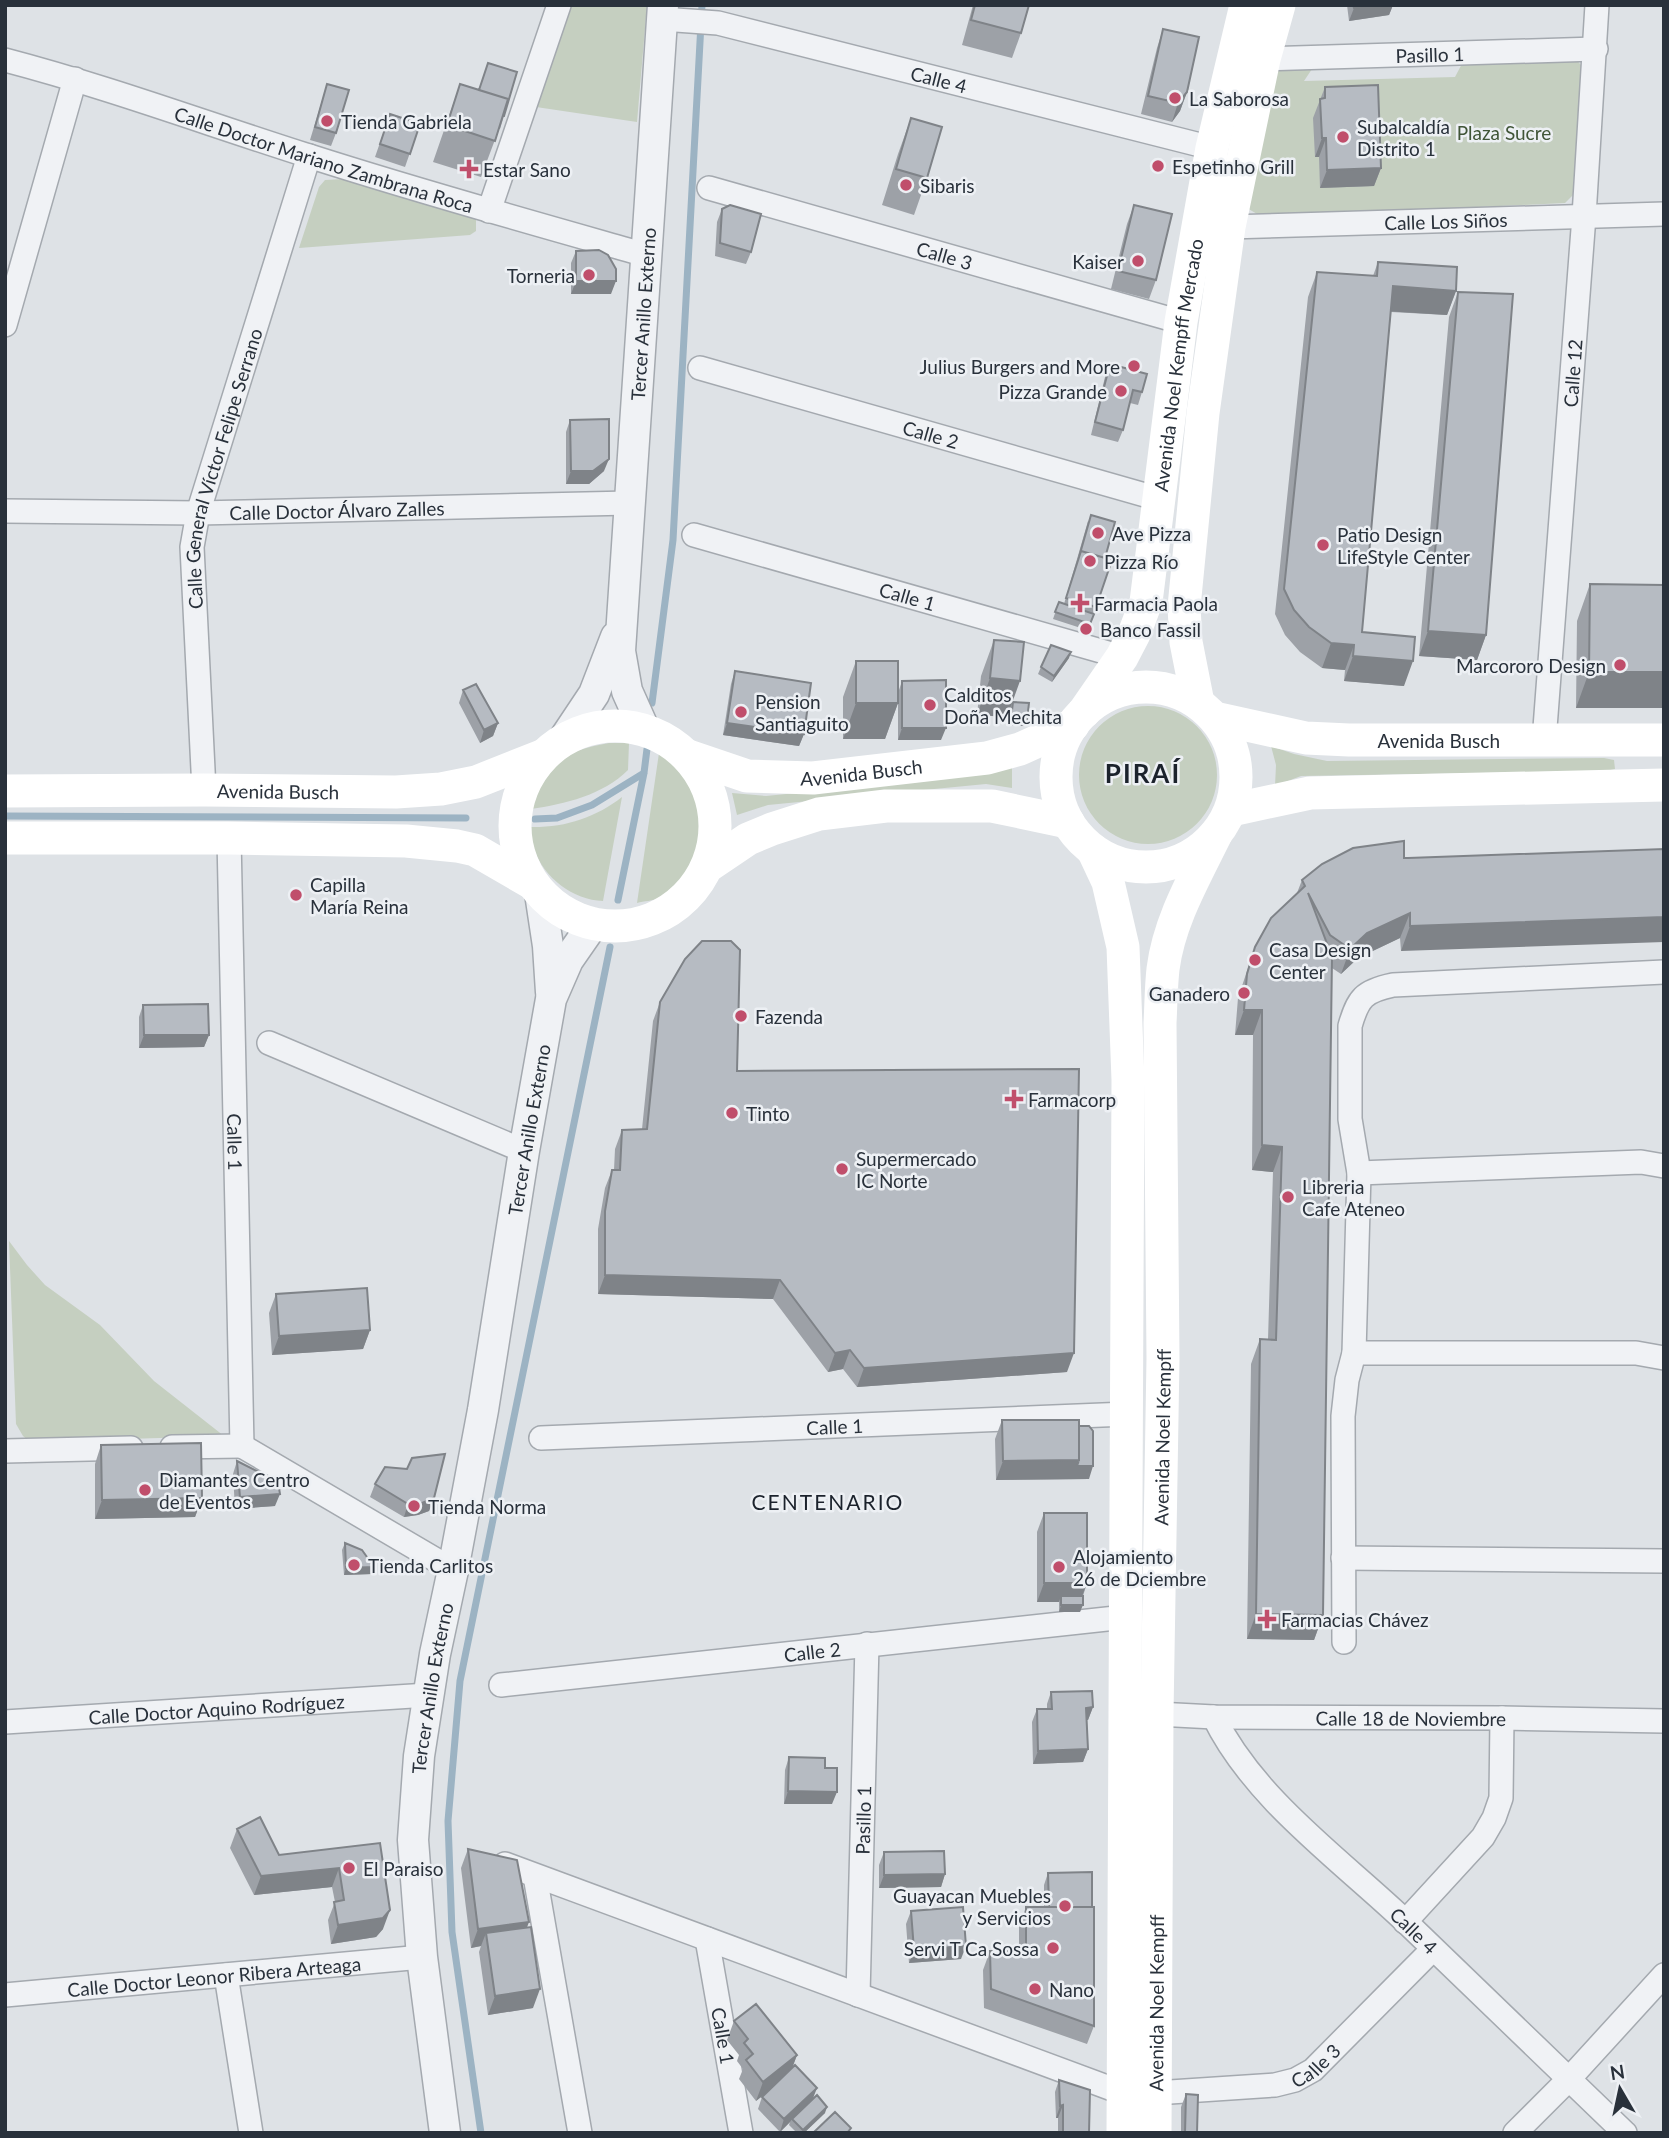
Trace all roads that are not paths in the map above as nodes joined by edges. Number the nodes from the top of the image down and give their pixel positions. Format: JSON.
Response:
{"nodes":[{"id":1,"x":559,"y":5,"type":"edge"},
{"id":2,"x":1246,"y":5,"type":"edge"},
{"id":3,"x":1256,"y":5,"type":"edge"},
{"id":4,"x":1279,"y":5,"type":"edge"},
{"id":5,"x":1597,"y":5,"type":"edge"},
{"id":6,"x":666,"y":15,"type":"edge"},
{"id":7,"x":1596,"y":49,"type":"junction"},
{"id":8,"x":1265,"y":59,"type":"junction"},
{"id":9,"x":5,"y":60,"type":"edge"},
{"id":10,"x":75,"y":79,"type":"junction"},
{"id":11,"x":1212,"y":148,"type":"junction"},
{"id":12,"x":309,"y":156,"type":"junction"},
{"id":13,"x":709,"y":188,"type":"dead end"},
{"id":14,"x":489,"y":211,"type":"junction"},
{"id":15,"x":1664,"y":214,"type":"edge"},
{"id":16,"x":1584,"y":216,"type":"junction"},
{"id":17,"x":1229,"y":228,"type":"junction"},
{"id":18,"x":646,"y":255,"type":"junction"},
{"id":19,"x":1181,"y":323,"type":"junction"},
{"id":20,"x":5,"y":325,"type":"edge"},
{"id":21,"x":701,"y":368,"type":"dead end"},
{"id":22,"x":1203,"y":413,"type":"junction"},
{"id":23,"x":1159,"y":499,"type":"junction"},
{"id":24,"x":629,"y":503,"type":"junction"},
{"id":25,"x":5,"y":511,"type":"edge"},
{"id":26,"x":198,"y":513,"type":"junction"},
{"id":27,"x":694,"y":535,"type":"dead end"},
{"id":28,"x":621,"y":623,"type":"junction"},
{"id":29,"x":1122,"y":657,"type":"junction"},
{"id":30,"x":1206,"y":710,"type":"junction"},
{"id":31,"x":1079,"y":718,"type":"junction"},
{"id":32,"x":644,"y":729,"type":"junction"},
{"id":33,"x":1664,"y":740,"type":"edge"},
{"id":34,"x":1544,"y":741,"type":"junction"},
{"id":35,"x":1613,"y":741,"type":"junction"},
{"id":36,"x":554,"y":747,"type":"junction"},
{"id":37,"x":1664,"y":754,"type":"edge"},
{"id":38,"x":688,"y":756,"type":"junction"},
{"id":39,"x":1664,"y":769,"type":"edge"},
{"id":40,"x":1664,"y":785,"type":"edge"},
{"id":41,"x":1616,"y":786,"type":"junction"},
{"id":42,"x":204,"y":790,"type":"junction"},
{"id":43,"x":5,"y":791,"type":"edge"},
{"id":44,"x":1068,"y":822,"type":"junction"},
{"id":45,"x":1224,"y":822,"type":"junction"},
{"id":46,"x":5,"y":838,"type":"edge"},
{"id":47,"x":229,"y":838,"type":"junction"},
{"id":48,"x":1093,"y":850,"type":"junction"},
{"id":49,"x":708,"y":866,"type":"junction"},
{"id":50,"x":536,"y":888,"type":"junction"},
{"id":51,"x":593,"y":924,"type":"junction"},
{"id":52,"x":1664,"y":972,"type":"edge"},
{"id":53,"x":551,"y":999,"type":"junction"},
{"id":54,"x":269,"y":1043,"type":"dead end"},
{"id":55,"x":524,"y":1151,"type":"junction"},
{"id":56,"x":1664,"y":1166,"type":"edge"},
{"id":57,"x":1359,"y":1173,"type":"junction"},
{"id":58,"x":1354,"y":1353,"type":"junction"},
{"id":59,"x":1664,"y":1358,"type":"edge"},
{"id":60,"x":1127,"y":1414,"type":"junction"},
{"id":61,"x":541,"y":1438,"type":"dead end"},
{"id":62,"x":242,"y":1446,"type":"junction"},
{"id":63,"x":5,"y":1451,"type":"edge"},
{"id":64,"x":1126,"y":1464,"type":"junction"},
{"id":65,"x":1160,"y":1545,"type":"junction"},
{"id":66,"x":1343,"y":1558,"type":"junction"},
{"id":67,"x":1664,"y":1561,"type":"edge"},
{"id":68,"x":453,"y":1570,"type":"junction"},
{"id":69,"x":1125,"y":1617,"type":"junction"},
{"id":70,"x":1345,"y":1642,"type":"dead end"},
{"id":71,"x":867,"y":1644,"type":"junction"},
{"id":72,"x":502,"y":1685,"type":"dead end"},
{"id":73,"x":428,"y":1695,"type":"junction"},
{"id":74,"x":1158,"y":1707,"type":"junction"},
{"id":75,"x":1214,"y":1717,"type":"junction"},
{"id":76,"x":1502,"y":1718,"type":"junction"},
{"id":77,"x":1664,"y":1721,"type":"edge"},
{"id":78,"x":5,"y":1723,"type":"edge"},
{"id":79,"x":505,"y":1864,"type":"edge"},
{"id":80,"x":535,"y":1875,"type":"junction"},
{"id":81,"x":1405,"y":1922,"type":"junction"},
{"id":82,"x":707,"y":1939,"type":"junction"},
{"id":83,"x":1433,"y":1949,"type":"junction"},
{"id":84,"x":422,"y":1958,"type":"junction"},
{"id":85,"x":226,"y":1975,"type":"junction"},
{"id":86,"x":1664,"y":1975,"type":"edge"},
{"id":87,"x":5,"y":1995,"type":"edge"},
{"id":88,"x":859,"y":1995,"type":"junction"},
{"id":89,"x":1569,"y":2079,"type":"junction"},
{"id":90,"x":1139,"y":2093,"type":"junction"},
{"id":91,"x":251,"y":2133,"type":"edge"},
{"id":92,"x":445,"y":2133,"type":"edge"},
{"id":93,"x":580,"y":2133,"type":"edge"},
{"id":94,"x":741,"y":2133,"type":"edge"},
{"id":95,"x":1123,"y":2133,"type":"edge"},
{"id":96,"x":1142,"y":2133,"type":"edge"},
{"id":97,"x":1155,"y":2133,"type":"edge"},
{"id":98,"x":1516,"y":2133,"type":"edge"},
{"id":99,"x":1625,"y":2133,"type":"edge"}],
"edges":[{"from":1,"to":14,"type":"street"},
{"from":2,"to":11,"type":"main road","name":"Avenida Noel Kempff Mercado"},
{"from":3,"to":8,"type":"main road"},
{"from":4,"to":8,"type":"main road","name":"Avenida Noel Kempff Mercado"},
{"from":5,"to":7,"type":"street","name":"Calle 12"},
{"from":6,"to":11,"type":"street","name":"Calle 4"},
{"from":6,"to":18,"type":"street","name":"Tercer Anillo Externo"},
{"from":7,"to":8,"type":"street","name":"Pasillo 1"},
{"from":7,"to":16,"type":"street","name":"Calle 12"},
{"from":8,"to":17,"type":"main road","name":"Avenida Noel Kempff Mercado"},
{"from":9,"to":10,"type":"street","name":"Calle Doctor Mariano Zambrana Roca"},
{"from":10,"to":12,"type":"street","name":"Calle Doctor Mariano Zambrana Roca"},
{"from":10,"to":20,"type":"street"},
{"from":11,"to":19,"type":"main road","name":"Avenida Noel Kempff Mercado"},
{"from":11,"to":22,"type":"main road"},
{"from":12,"to":14,"type":"street","name":"Calle Doctor Mariano Zambrana Roca"},
{"from":12,"to":26,"type":"street","name":"Calle General Víctor Felipe Serrano"},
{"from":13,"to":19,"type":"street","name":"Calle 3"},
{"from":14,"to":18,"type":"street","name":"Calle Doctor Mariano Zambrana Roca"},
{"from":15,"to":16,"type":"street","name":"Calle Los Siños"},
{"from":16,"to":17,"type":"street","name":"Calle Los Siños"},
{"from":16,"to":34,"type":"street","name":"Calle 12"},
{"from":17,"to":22,"type":"main road","name":"Avenida Noel Kempff Mercado"},
{"from":18,"to":24,"type":"street","name":"Tercer Anillo Externo"},
{"from":19,"to":23,"type":"main road","name":"Avenida Noel Kempff Mercado"},
{"from":21,"to":23,"type":"street","name":"Calle 2"},
{"from":22,"to":30,"type":"main road","name":"Avenida Noel Kempff Mercado"},
{"from":23,"to":29,"type":"main road","name":"Avenida Noel Kempff Mercado"},
{"from":24,"to":26,"type":"street","name":"Calle Doctor Álvaro Zalles"},
{"from":24,"to":28,"type":"street","name":"Tercer Anillo Externo"},
{"from":25,"to":26,"type":"street","name":"Calle Doctor Álvaro Zalles"},
{"from":26,"to":42,"type":"street","name":"Calle General Víctor Felipe Serrano"},
{"from":27,"to":29,"type":"street","name":"Calle 1"},
{"from":28,"to":32,"type":"street","name":"Tercer Anillo Externo"},
{"from":28,"to":36,"type":"street","name":"Tercer Anillo Externo"},
{"from":29,"to":31,"type":"main road","name":"Avenida Noel Kempff Mercado"},
{"from":30,"to":31,"type":"main road"},
{"from":30,"to":34,"type":"main road","name":"Avenida Busch"},
{"from":30,"to":45,"type":"main road"},
{"from":31,"to":38,"type":"main road","name":"Avenida Busch"},
{"from":31,"to":44,"type":"main road"},
{"from":32,"to":36,"type":"main road"},
{"from":32,"to":38,"type":"main road"},
{"from":33,"to":35,"type":"main road","name":"Avenida Busch"},
{"from":34,"to":35,"type":"main road","name":"Avenida Busch"},
{"from":35,"to":41,"type":"main road"},
{"from":36,"to":42,"type":"main road","name":"Avenida Busch"},
{"from":36,"to":50,"type":"main road"},
{"from":37,"to":39,"type":"main road"},
{"from":38,"to":49,"type":"main road"},
{"from":40,"to":41,"type":"main road"},
{"from":41,"to":45,"type":"main road"},
{"from":42,"to":43,"type":"main road","name":"Avenida Busch"},
{"from":44,"to":48,"type":"main road"},
{"from":44,"to":49,"type":"main road","name":"Avenida Busch"},
{"from":45,"to":48,"type":"main road"},
{"from":45,"to":65,"type":"main road","name":"Avenida Noel Kempff"},
{"from":46,"to":47,"type":"main road"},
{"from":47,"to":50,"type":"main road"},
{"from":47,"to":62,"type":"street","name":"Calle 1"},
{"from":48,"to":60,"type":"main road","name":"Avenida Noel Kempff"},
{"from":49,"to":51,"type":"main road"},
{"from":50,"to":51,"type":"main road"},
{"from":50,"to":53,"type":"street","name":"Tercer Anillo Externo"},
{"from":51,"to":53,"type":"street","name":"Tercer Anillo Externo"},
{"from":52,"to":57,"type":"street"},
{"from":53,"to":55,"type":"street","name":"Tercer Anillo Externo"},
{"from":54,"to":55,"type":"street"},
{"from":55,"to":68,"type":"street","name":"Tercer Anillo Externo"},
{"from":56,"to":57,"type":"street"},
{"from":57,"to":58,"type":"street"},
{"from":58,"to":59,"type":"street"},
{"from":58,"to":66,"type":"street"},
{"from":60,"to":61,"type":"street","name":"Calle 1"},
{"from":60,"to":64,"type":"main road","name":"Avenida Noel Kempff"},
{"from":62,"to":63,"type":"street"},
{"from":62,"to":68,"type":"street"},
{"from":64,"to":65,"type":"main road"},
{"from":64,"to":69,"type":"main road","name":"Avenida Noel Kempff"},
{"from":65,"to":74,"type":"main road","name":"Avenida Noel Kempff"},
{"from":66,"to":67,"type":"street"},
{"from":66,"to":70,"type":"street"},
{"from":68,"to":73,"type":"street","name":"Tercer Anillo Externo"},
{"from":69,"to":71,"type":"street","name":"Calle 2"},
{"from":69,"to":74,"type":"main road"},
{"from":69,"to":90,"type":"main road","name":"Avenida Noel Kempff"},
{"from":71,"to":72,"type":"street","name":"Calle 2"},
{"from":71,"to":88,"type":"street","name":"Pasillo 1"},
{"from":73,"to":78,"type":"street","name":"Calle Doctor Aquino Rodríguez"},
{"from":73,"to":84,"type":"street","name":"Tercer Anillo Externo"},
{"from":74,"to":75,"type":"street","name":"Calle 18 de Noviembre"},
{"from":74,"to":90,"type":"main road","name":"Avenida Noel Kempff"},
{"from":75,"to":76,"type":"street","name":"Calle 18 de Noviembre"},
{"from":75,"to":81,"type":"street","name":"Calle 4"},
{"from":76,"to":77,"type":"street","name":"Calle 18 de Noviembre"},
{"from":76,"to":81,"type":"street"},
{"from":79,"to":80,"type":"street"},
{"from":80,"to":82,"type":"street"},
{"from":80,"to":93,"type":"street"},
{"from":81,"to":83,"type":"street","name":"Calle 4"},
{"from":82,"to":88,"type":"street"},
{"from":82,"to":94,"type":"street","name":"Calle 1"},
{"from":83,"to":89,"type":"street","name":"Calle 4"},
{"from":83,"to":90,"type":"street","name":"Calle 3"},
{"from":84,"to":85,"type":"street","name":"Calle Doctor Leonor Ribera Arteaga"},
{"from":84,"to":92,"type":"street","name":"Tercer Anillo Externo"},
{"from":85,"to":87,"type":"street","name":"Calle Doctor Leonor Ribera Arteaga"},
{"from":85,"to":91,"type":"street"},
{"from":86,"to":89,"type":"street"},
{"from":88,"to":90,"type":"street"},
{"from":89,"to":98,"type":"street"},
{"from":89,"to":99,"type":"street","name":"Calle 4"},
{"from":90,"to":95,"type":"main road","name":"Avenida Noel Kempff"},
{"from":90,"to":96,"type":"main road"},
{"from":90,"to":97,"type":"main road","name":"Avenida Noel Kempff"}]}
